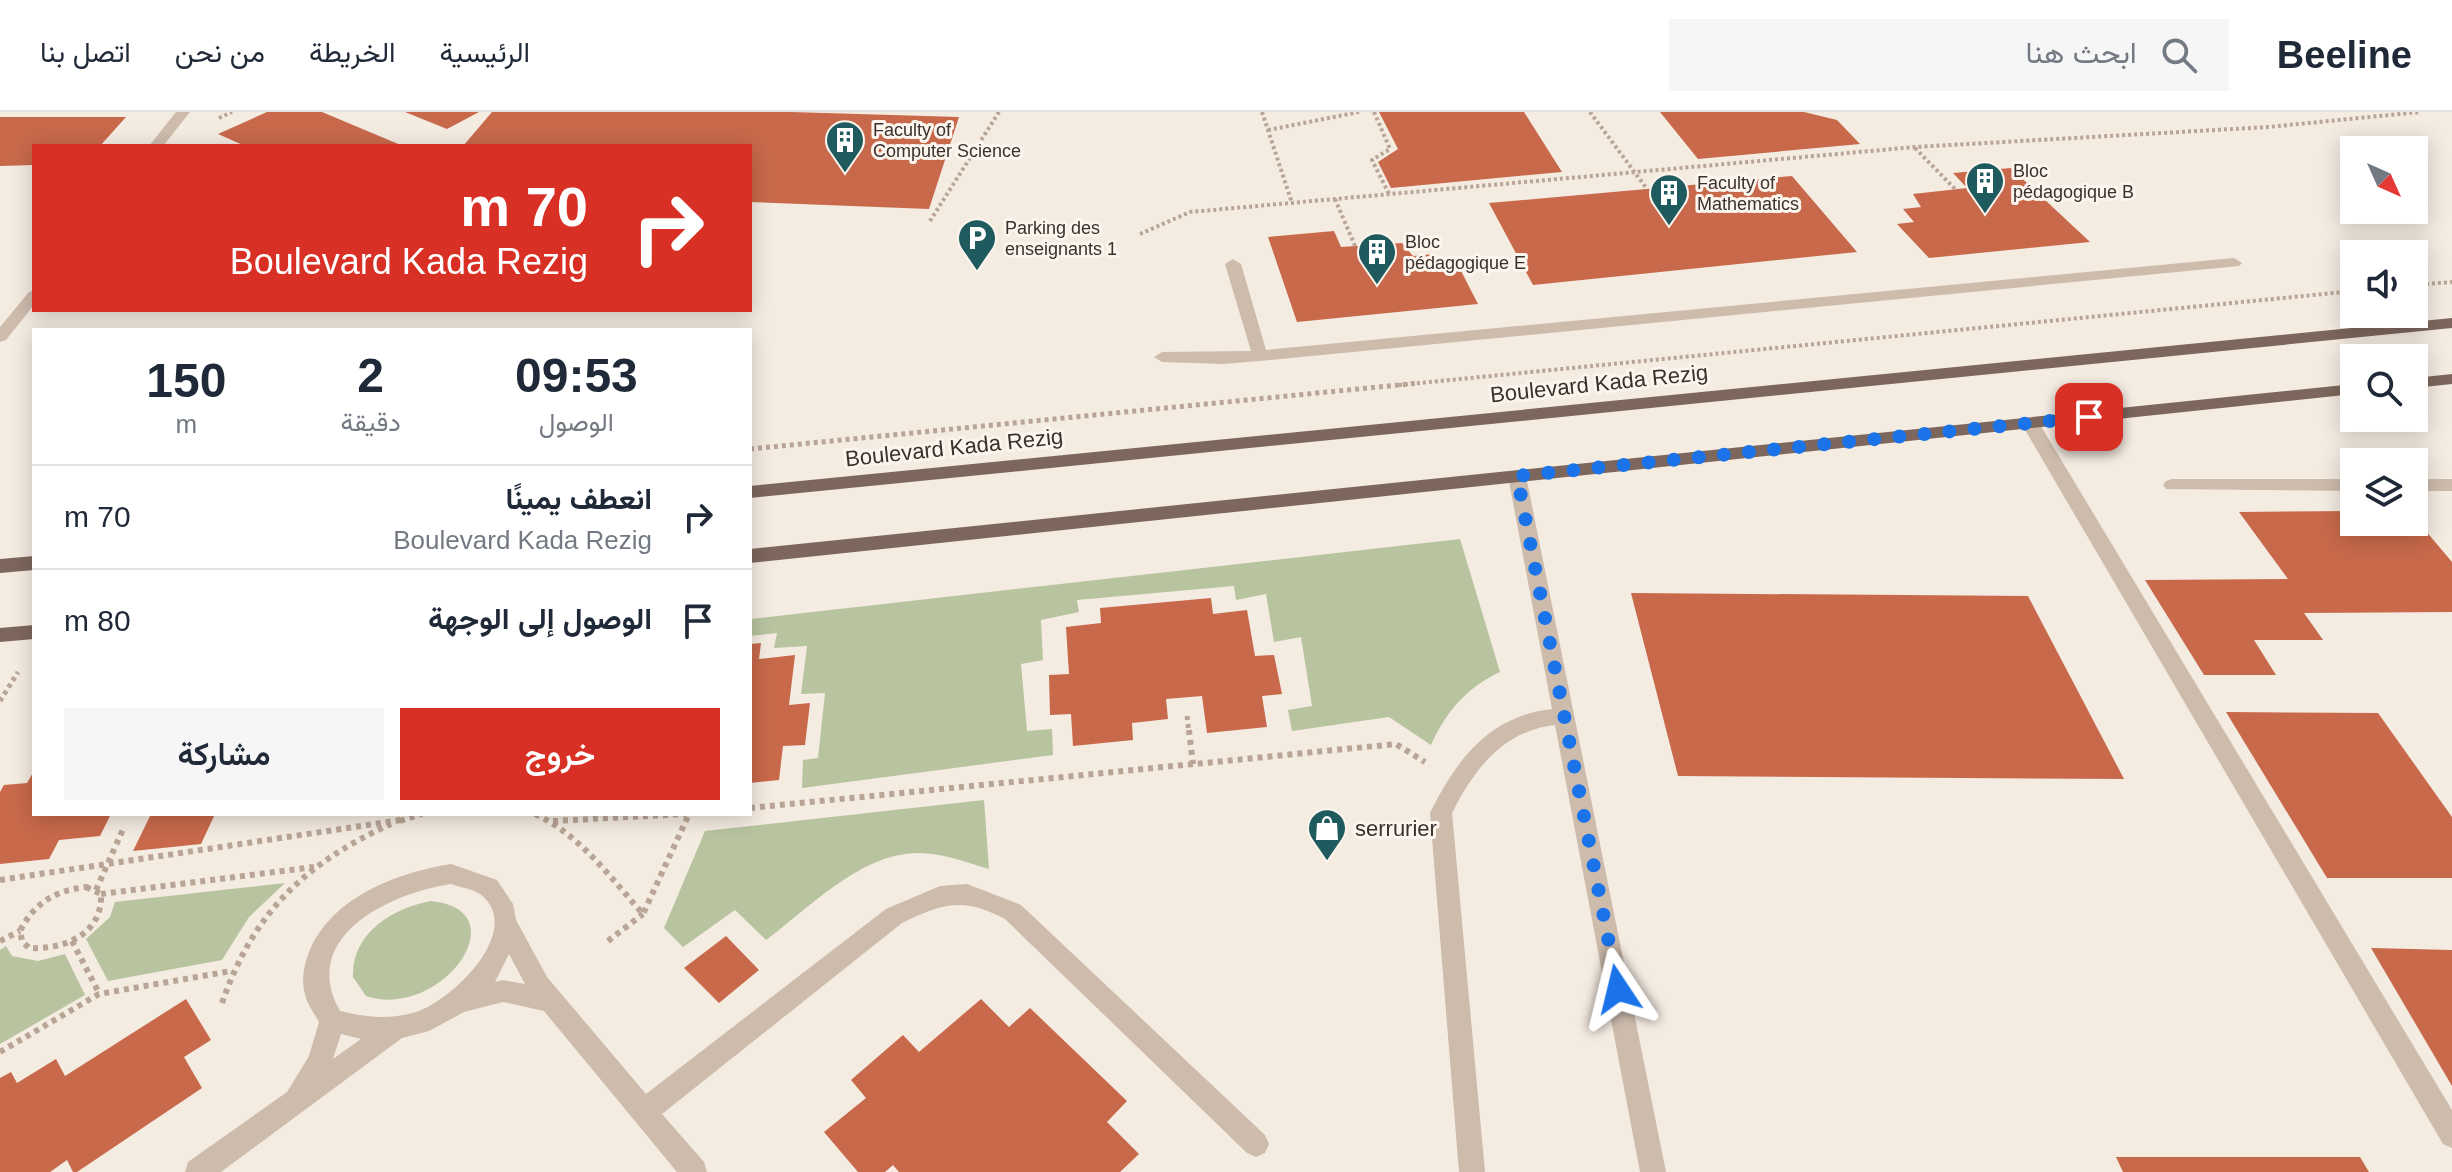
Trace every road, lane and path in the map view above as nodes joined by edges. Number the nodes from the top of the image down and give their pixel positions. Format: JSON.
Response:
{"nodes":[{"id":1,"x":183,"y":112,"type":"edge"},
{"id":2,"x":999,"y":112,"type":"edge"},
{"id":3,"x":1262,"y":112,"type":"edge"},
{"id":4,"x":1359,"y":112,"type":"edge"},
{"id":5,"x":1374,"y":112,"type":"edge"},
{"id":6,"x":1590,"y":112,"type":"edge"},
{"id":7,"x":2420,"y":112,"type":"edge"},
{"id":8,"x":1268,"y":130,"type":"junction"},
{"id":9,"x":158,"y":144,"type":"edge"},
{"id":10,"x":1915,"y":147,"type":"junction"},
{"id":11,"x":1634,"y":173,"type":"junction"},
{"id":12,"x":1647,"y":189,"type":"dead end"},
{"id":13,"x":1955,"y":189,"type":"dead end"},
{"id":14,"x":1389,"y":194,"type":"junction"},
{"id":15,"x":1335,"y":199,"type":"junction"},
{"id":16,"x":1292,"y":203,"type":"junction"},
{"id":17,"x":930,"y":221,"type":"dead end"},
{"id":18,"x":1140,"y":234,"type":"dead end"},
{"id":19,"x":1355,"y":246,"type":"dead end"},
{"id":20,"x":2234,"y":263,"type":"dead end"},
{"id":21,"x":1233,"y":264,"type":"dead end"},
{"id":22,"x":2340,"y":292,"type":"edge"},
{"id":23,"x":32,"y":297,"type":"edge"},
{"id":24,"x":2452,"y":323,"type":"edge"},
{"id":25,"x":0,"y":337,"type":"edge"},
{"id":26,"x":1260,"y":356,"type":"junction"},
{"id":27,"x":1162,"y":357,"type":"dead end"},
{"id":28,"x":2452,"y":379,"type":"edge"},
{"id":29,"x":2428,"y":382,"type":"edge"},
{"id":30,"x":2340,"y":390,"type":"edge"},
{"id":31,"x":2030,"y":423,"type":"junction"},
{"id":32,"x":752,"y":449,"type":"edge"},
{"id":33,"x":1517,"y":476,"type":"junction"},
{"id":34,"x":2172,"y":485,"type":"dead end"},
{"id":35,"x":2340,"y":485,"type":"edge"},
{"id":36,"x":2428,"y":485,"type":"edge"},
{"id":37,"x":2452,"y":485,"type":"edge"},
{"id":38,"x":752,"y":492,"type":"edge"},
{"id":39,"x":752,"y":556,"type":"edge"},
{"id":40,"x":32,"y":563,"type":"edge"},
{"id":41,"x":0,"y":566,"type":"edge"},
{"id":42,"x":32,"y":632,"type":"edge"},
{"id":43,"x":0,"y":635,"type":"edge"},
{"id":44,"x":1566,"y":715,"type":"junction"},
{"id":45,"x":1187,"y":716,"type":"dead end"},
{"id":46,"x":1193,"y":764,"type":"junction"},
{"id":47,"x":1456,"y":781,"type":"junction"},
{"id":48,"x":752,"y":808,"type":"edge"},
{"id":49,"x":415,"y":816,"type":"edge"},
{"id":50,"x":539,"y":816,"type":"edge"},
{"id":51,"x":647,"y":816,"type":"edge"},
{"id":52,"x":685,"y":816,"type":"edge"},
{"id":53,"x":401,"y":820,"type":"junction"},
{"id":54,"x":548,"y":821,"type":"junction"},
{"id":55,"x":124,"y":827,"type":"dead end"},
{"id":56,"x":108,"y":865,"type":"junction"},
{"id":57,"x":315,"y":867,"type":"junction"},
{"id":58,"x":0,"y":880,"type":"edge"},
{"id":59,"x":98,"y":892,"type":"junction"},
{"id":60,"x":643,"y":914,"type":"junction"},
{"id":61,"x":507,"y":926,"type":"junction"},
{"id":62,"x":20,"y":931,"type":"junction"},
{"id":63,"x":0,"y":941,"type":"edge"},
{"id":64,"x":72,"y":941,"type":"junction"},
{"id":65,"x":608,"y":941,"type":"dead end"},
{"id":66,"x":231,"y":971,"type":"junction"},
{"id":67,"x":99,"y":994,"type":"junction"},
{"id":68,"x":462,"y":1001,"type":"junction"},
{"id":69,"x":222,"y":1003,"type":"dead end"},
{"id":70,"x":555,"y":1003,"type":"junction"},
{"id":71,"x":332,"y":1021,"type":"junction"},
{"id":72,"x":393,"y":1031,"type":"junction"},
{"id":73,"x":0,"y":1052,"type":"edge"},
{"id":74,"x":292,"y":1107,"type":"junction"},
{"id":75,"x":643,"y":1113,"type":"junction"},
{"id":76,"x":2452,"y":1135,"type":"edge"},
{"id":77,"x":1256,"y":1144,"type":"dead end"},
{"id":78,"x":198,"y":1172,"type":"edge"},
{"id":79,"x":694,"y":1172,"type":"edge"},
{"id":80,"x":1472,"y":1172,"type":"edge"},
{"id":81,"x":1653,"y":1172,"type":"edge"}],
"edges":[{"from":1,"to":9,"type":"street"},
{"from":2,"to":17,"type":"path"},
{"from":3,"to":8,"type":"path"},
{"from":4,"to":8,"type":"path"},
{"from":5,"to":14,"type":"path"},
{"from":6,"to":11,"type":"path"},
{"from":7,"to":10,"type":"path"},
{"from":8,"to":16,"type":"path"},
{"from":10,"to":11,"type":"path"},
{"from":10,"to":13,"type":"path"},
{"from":11,"to":12,"type":"path"},
{"from":11,"to":14,"type":"path"},
{"from":14,"to":15,"type":"path"},
{"from":15,"to":16,"type":"path"},
{"from":15,"to":19,"type":"path"},
{"from":16,"to":18,"type":"path"},
{"from":20,"to":26,"type":"street"},
{"from":21,"to":26,"type":"street"},
{"from":22,"to":32,"type":"path"},
{"from":23,"to":25,"type":"street"},
{"from":24,"to":38,"type":"main road","name":"Boulevard Kada Rezig"},
{"from":26,"to":27,"type":"street"},
{"from":28,"to":29,"type":"main road"},
{"from":30,"to":31,"type":"main road"},
{"from":31,"to":33,"type":"main road"},
{"from":31,"to":76,"type":"street"},
{"from":33,"to":39,"type":"main road"},
{"from":33,"to":44,"type":"street"},
{"from":34,"to":35,"type":"street"},
{"from":36,"to":37,"type":"street"},
{"from":40,"to":41,"type":"main road"},
{"from":42,"to":43,"type":"main road"},
{"from":44,"to":47,"type":"street"},
{"from":44,"to":81,"type":"street"},
{"from":45,"to":46,"type":"path"},
{"from":46,"to":47,"type":"path"},
{"from":46,"to":48,"type":"path"},
{"from":47,"to":80,"type":"street"},
{"from":49,"to":53,"type":"path"},
{"from":50,"to":54,"type":"path"},
{"from":51,"to":54,"type":"path"},
{"from":52,"to":60,"type":"path"},
{"from":53,"to":56,"type":"path"},
{"from":53,"to":57,"type":"path"},
{"from":54,"to":60,"type":"path"},
{"from":55,"to":56,"type":"path"},
{"from":56,"to":58,"type":"path"},
{"from":56,"to":59,"type":"path"},
{"from":57,"to":59,"type":"path"},
{"from":57,"to":66,"type":"path"},
{"from":59,"to":62,"type":"path"},
{"from":59,"to":64,"type":"path"},
{"from":60,"to":65,"type":"path"},
{"from":61,"to":68,"type":"street"},
{"from":61,"to":70,"type":"street"},
{"from":61,"to":71,"type":"street"},
{"from":62,"to":63,"type":"path"},
{"from":62,"to":64,"type":"path"},
{"from":64,"to":67,"type":"path"},
{"from":66,"to":67,"type":"path"},
{"from":66,"to":69,"type":"path"},
{"from":67,"to":73,"type":"path"},
{"from":68,"to":70,"type":"street"},
{"from":68,"to":72,"type":"street"},
{"from":70,"to":75,"type":"street"},
{"from":71,"to":72,"type":"street"},
{"from":71,"to":74,"type":"street"},
{"from":72,"to":74,"type":"street"},
{"from":74,"to":78,"type":"street"},
{"from":75,"to":77,"type":"street"},
{"from":75,"to":79,"type":"street"}]}
